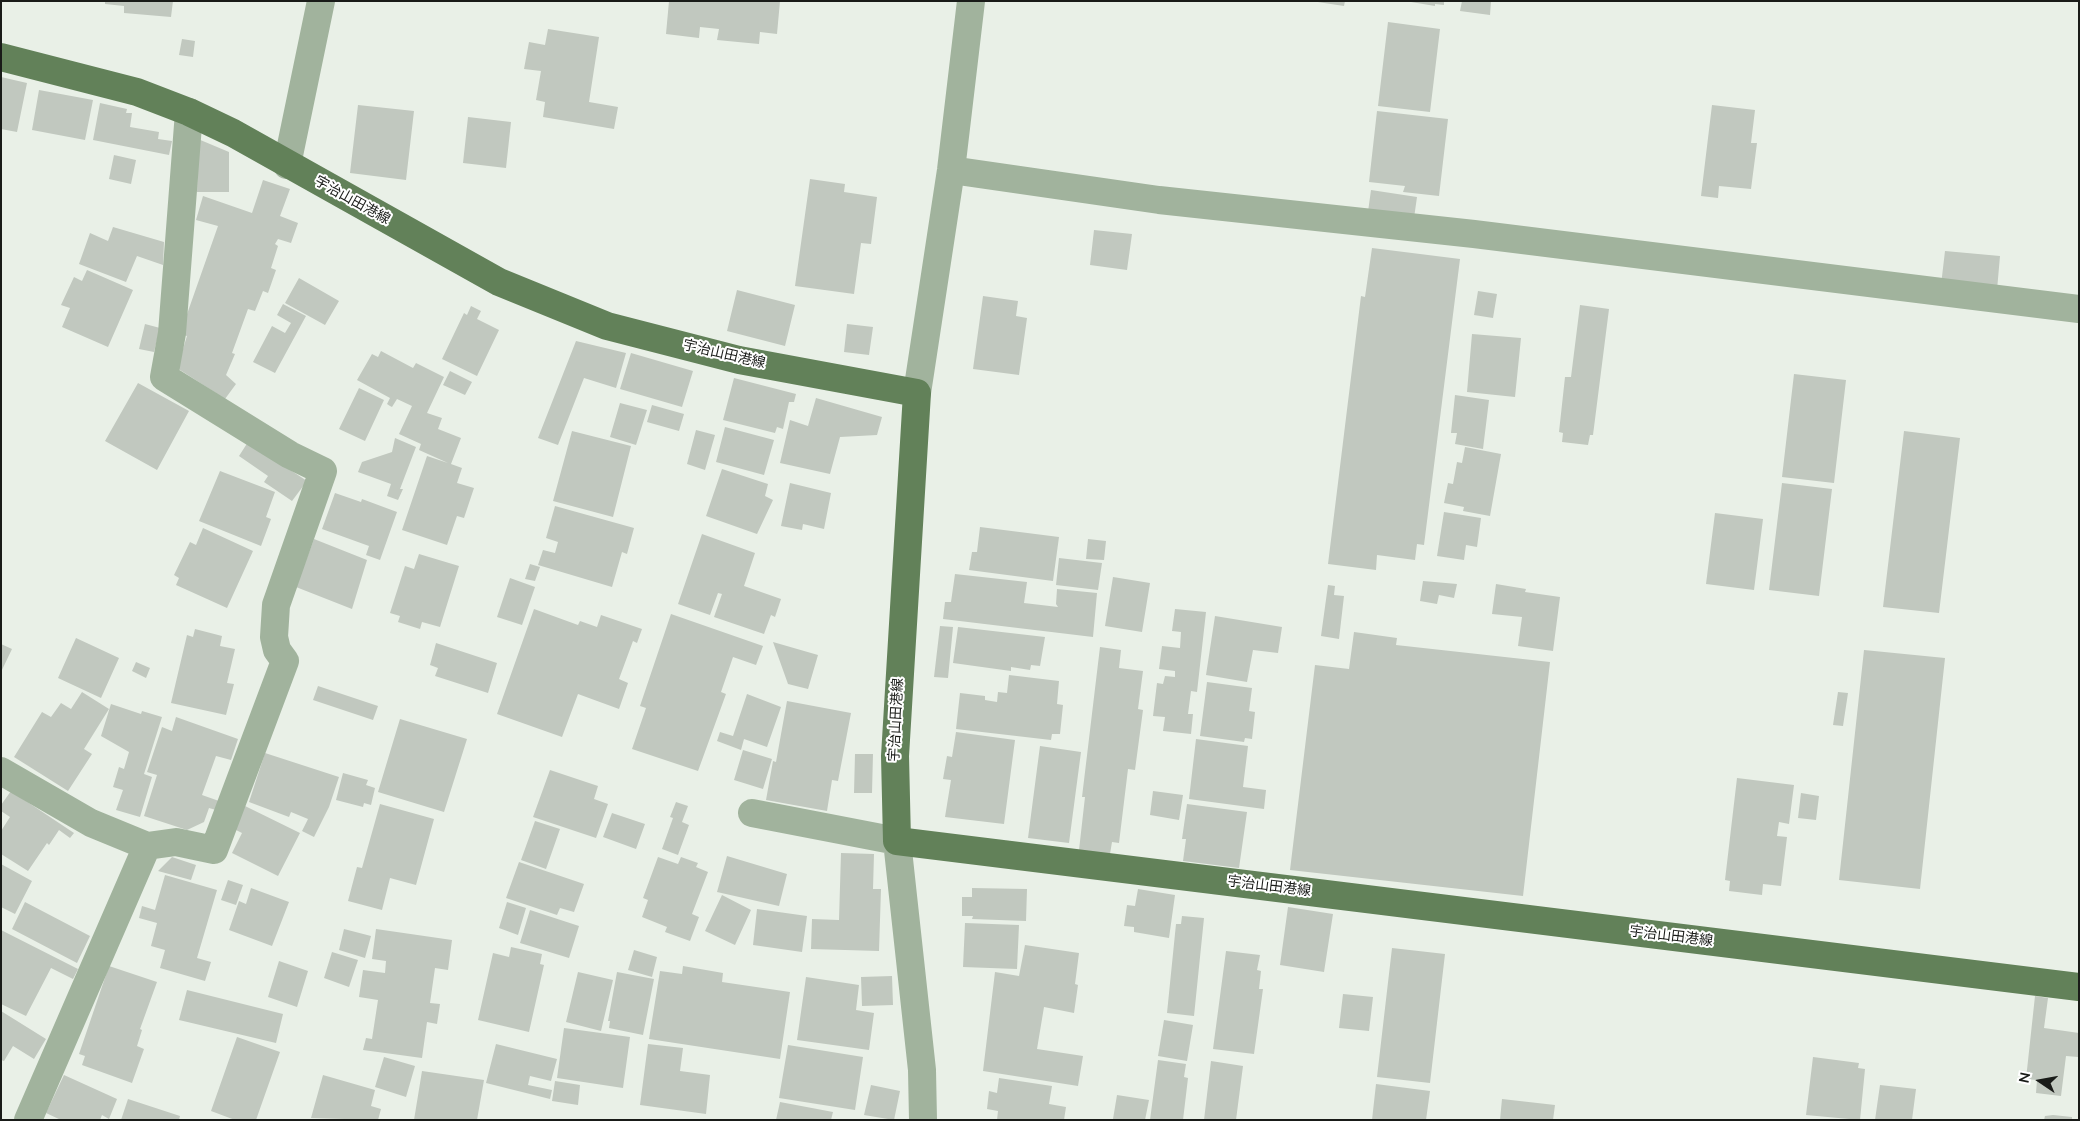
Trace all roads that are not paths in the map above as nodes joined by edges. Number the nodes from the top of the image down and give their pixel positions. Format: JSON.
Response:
{"nodes":[{"id":1,"x":320,"y":1,"type":"edge"},
{"id":2,"x":971,"y":1,"type":"edge"},
{"id":3,"x":1,"y":58,"type":"edge"},
{"id":4,"x":188,"y":112,"type":"junction"},
{"id":5,"x":288,"y":165,"type":"junction"},
{"id":6,"x":951,"y":170,"type":"junction"},
{"id":7,"x":2079,"y":309,"type":"edge"},
{"id":8,"x":917,"y":393,"type":"junction"},
{"id":9,"x":1,"y":771,"type":"edge"},
{"id":10,"x":752,"y":812,"type":"dead end"},
{"id":11,"x":898,"y":841,"type":"junction"},
{"id":12,"x":147,"y":846,"type":"junction"},
{"id":13,"x":2079,"y":987,"type":"edge"},
{"id":14,"x":28,"y":1120,"type":"edge"},
{"id":15,"x":923,"y":1120,"type":"edge"}],
"edges":[{"from":1,"to":5,"type":"street"},
{"from":2,"to":6,"type":"street"},
{"from":3,"to":4,"type":"main road","name":"宇治山田港線"},
{"from":4,"to":5,"type":"main road","name":"宇治山田港線"},
{"from":4,"to":12,"type":"street"},
{"from":5,"to":8,"type":"main road","name":"宇治山田港線"},
{"from":6,"to":7,"type":"street"},
{"from":6,"to":8,"type":"street"},
{"from":8,"to":11,"type":"main road","name":"宇治山田港線"},
{"from":9,"to":12,"type":"street"},
{"from":10,"to":11,"type":"street"},
{"from":11,"to":13,"type":"main road","name":"宇治山田港線"},
{"from":11,"to":15,"type":"street"},
{"from":12,"to":14,"type":"street"}]}
